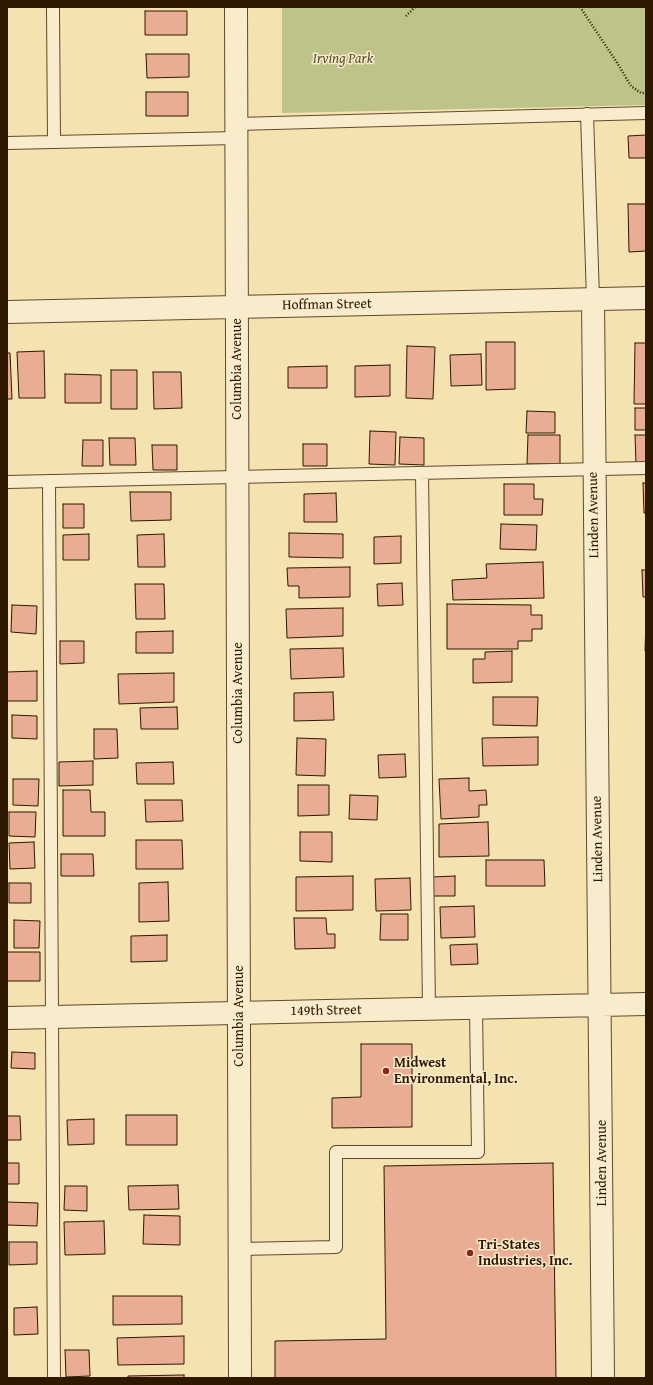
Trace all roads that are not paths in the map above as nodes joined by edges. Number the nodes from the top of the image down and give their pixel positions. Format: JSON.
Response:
{"nodes":[{"id":1,"x":53,"y":7,"type":"edge"},
{"id":2,"x":236,"y":7,"type":"edge"},
{"id":3,"x":646,"y":113,"type":"edge"},
{"id":4,"x":587,"y":114,"type":"junction"},
{"id":5,"x":237,"y":131,"type":"junction"},
{"id":6,"x":54,"y":142,"type":"junction"},
{"id":7,"x":7,"y":143,"type":"edge"},
{"id":8,"x":646,"y":298,"type":"edge"},
{"id":9,"x":592,"y":299,"type":"junction"},
{"id":10,"x":237,"y":307,"type":"junction"},
{"id":11,"x":7,"y":312,"type":"edge"},
{"id":12,"x":646,"y":468,"type":"edge"},
{"id":13,"x":593,"y":470,"type":"junction"},
{"id":14,"x":422,"y":473,"type":"junction"},
{"id":15,"x":237,"y":476,"type":"junction"},
{"id":16,"x":49,"y":481,"type":"junction"},
{"id":17,"x":7,"y":482,"type":"edge"},
{"id":18,"x":646,"y":1004,"type":"edge"},
{"id":19,"x":600,"y":1005,"type":"junction"},
{"id":20,"x":476,"y":1008,"type":"junction"},
{"id":21,"x":429,"y":1009,"type":"junction"},
{"id":22,"x":239,"y":1013,"type":"junction"},
{"id":23,"x":52,"y":1017,"type":"junction"},
{"id":24,"x":7,"y":1018,"type":"edge"},
{"id":25,"x":239,"y":1249,"type":"junction"},
{"id":26,"x":54,"y":1378,"type":"edge"},
{"id":27,"x":240,"y":1378,"type":"edge"},
{"id":28,"x":603,"y":1378,"type":"edge"}],
"edges":[{"from":1,"to":6,"type":"lane"},
{"from":2,"to":5,"type":"street","name":"Columbia Avenue"},
{"from":3,"to":4,"type":"lane"},
{"from":4,"to":5,"type":"lane"},
{"from":4,"to":9,"type":"lane"},
{"from":5,"to":6,"type":"lane"},
{"from":5,"to":10,"type":"street","name":"Columbia Avenue"},
{"from":6,"to":7,"type":"lane"},
{"from":8,"to":9,"type":"street","name":"Hoffman Street"},
{"from":9,"to":10,"type":"street","name":"Hoffman Street"},
{"from":9,"to":13,"type":"street","name":"Linden Avenue"},
{"from":10,"to":11,"type":"street","name":"Hoffman Street"},
{"from":10,"to":15,"type":"street","name":"Columbia Avenue"},
{"from":12,"to":13,"type":"lane"},
{"from":13,"to":14,"type":"lane"},
{"from":13,"to":19,"type":"street","name":"Linden Avenue"},
{"from":14,"to":15,"type":"lane"},
{"from":14,"to":21,"type":"lane"},
{"from":15,"to":16,"type":"lane"},
{"from":15,"to":22,"type":"street","name":"Columbia Avenue"},
{"from":16,"to":17,"type":"lane"},
{"from":16,"to":23,"type":"lane"},
{"from":18,"to":19,"type":"street","name":"149th Street"},
{"from":19,"to":20,"type":"street","name":"149th Street"},
{"from":19,"to":28,"type":"street","name":"Linden Avenue"},
{"from":20,"to":21,"type":"street","name":"149th Street"},
{"from":20,"to":25,"type":"lane"},
{"from":21,"to":22,"type":"street","name":"149th Street"},
{"from":22,"to":23,"type":"street","name":"149th Street"},
{"from":22,"to":25,"type":"street","name":"Columbia Avenue"},
{"from":23,"to":24,"type":"street","name":"149th Street"},
{"from":23,"to":26,"type":"lane"},
{"from":25,"to":27,"type":"street","name":"Columbia Avenue"}]}
